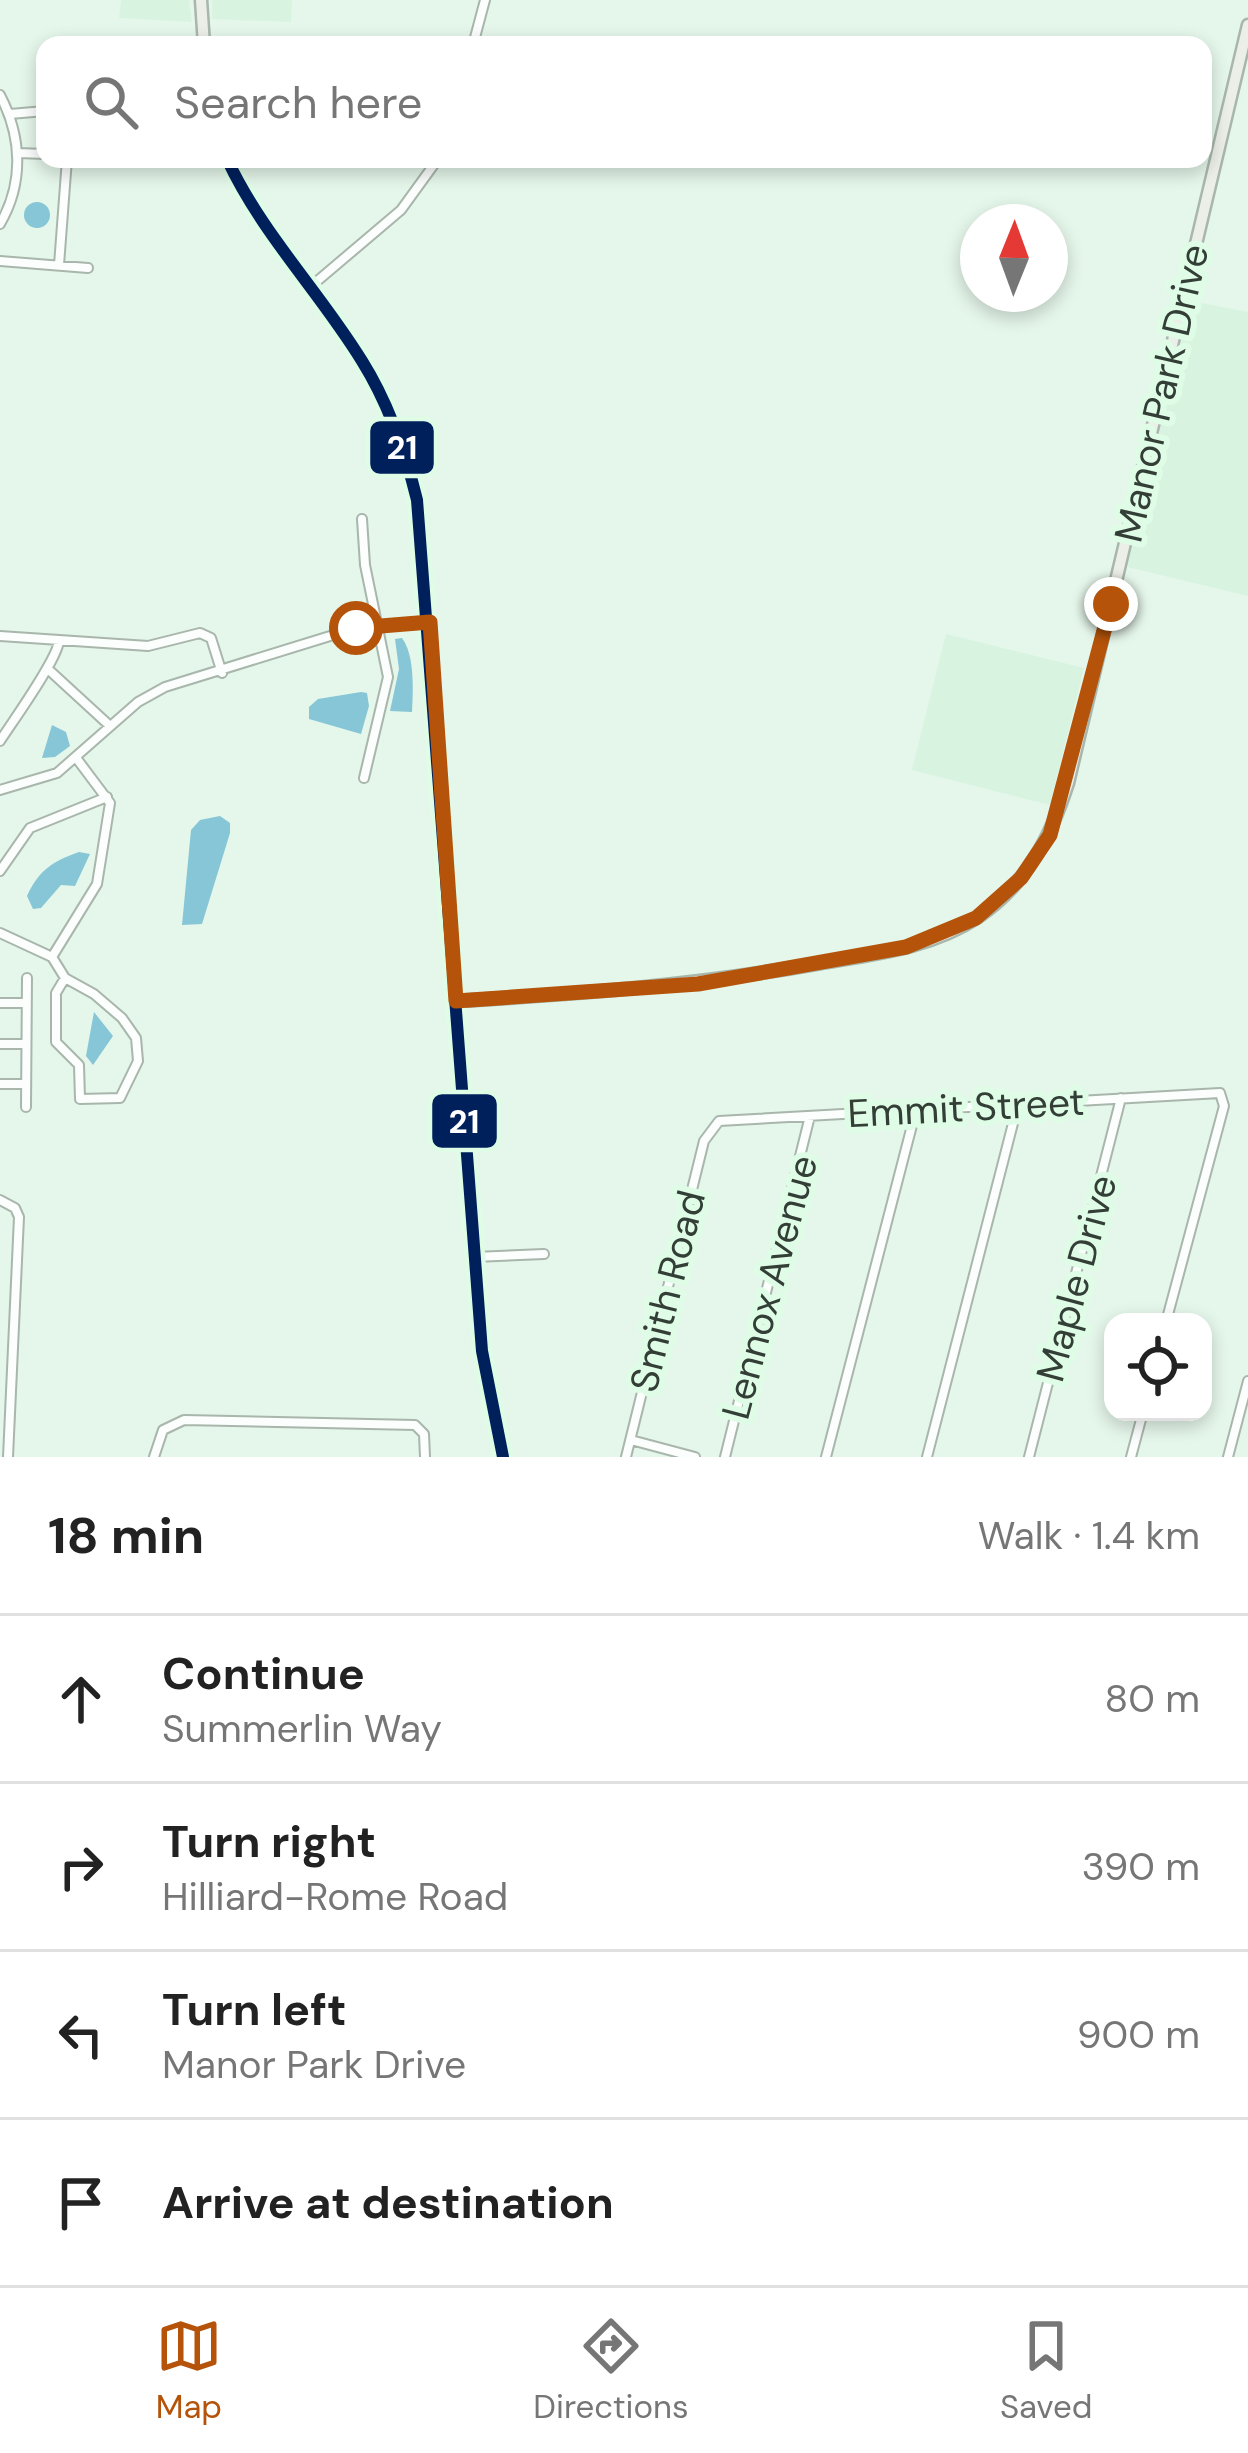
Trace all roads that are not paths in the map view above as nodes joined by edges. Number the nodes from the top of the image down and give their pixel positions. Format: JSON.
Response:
{"nodes":[{"id":1,"x":201,"y":0,"type":"edge"},
{"id":2,"x":484,"y":0,"type":"edge"},
{"id":3,"x":1248,"y":25,"type":"edge"},
{"id":4,"x":203,"y":36,"type":"edge"},
{"id":5,"x":475,"y":36,"type":"edge"},
{"id":6,"x":0,"y":95,"type":"edge"},
{"id":7,"x":36,"y":112,"type":"edge"},
{"id":8,"x":10,"y":114,"type":"junction"},
{"id":9,"x":18,"y":152,"type":"junction"},
{"id":10,"x":36,"y":153,"type":"edge"},
{"id":11,"x":66,"y":168,"type":"edge"},
{"id":12,"x":232,"y":168,"type":"edge"},
{"id":13,"x":431,"y":168,"type":"edge"},
{"id":14,"x":0,"y":224,"type":"edge"},
{"id":15,"x":0,"y":261,"type":"edge"},
{"id":16,"x":59,"y":265,"type":"junction"},
{"id":17,"x":88,"y":268,"type":"dead end"},
{"id":18,"x":308,"y":289,"type":"junction"},
{"id":19,"x":362,"y":519,"type":"dead end"},
{"id":20,"x":430,"y":622,"type":"junction"},
{"id":21,"x":380,"y":625,"type":"junction"},
{"id":22,"x":0,"y":636,"type":"edge"},
{"id":23,"x":58,"y":641,"type":"junction"},
{"id":24,"x":49,"y":670,"type":"junction"},
{"id":25,"x":222,"y":673,"type":"junction"},
{"id":26,"x":110,"y":726,"type":"junction"},
{"id":27,"x":0,"y":740,"type":"edge"},
{"id":28,"x":76,"y":759,"type":"junction"},
{"id":29,"x":364,"y":778,"type":"dead end"},
{"id":30,"x":0,"y":790,"type":"edge"},
{"id":31,"x":107,"y":796,"type":"junction"},
{"id":32,"x":0,"y":871,"type":"edge"},
{"id":33,"x":0,"y":933,"type":"edge"},
{"id":34,"x":52,"y":957,"type":"junction"},
{"id":35,"x":27,"y":978,"type":"dead end"},
{"id":36,"x":65,"y":978,"type":"junction"},
{"id":37,"x":456,"y":1001,"type":"junction"},
{"id":38,"x":0,"y":1003,"type":"edge"},
{"id":39,"x":26,"y":1003,"type":"junction"},
{"id":40,"x":0,"y":1044,"type":"edge"},
{"id":41,"x":25,"y":1045,"type":"junction"},
{"id":42,"x":0,"y":1084,"type":"edge"},
{"id":43,"x":26,"y":1084,"type":"junction"},
{"id":44,"x":1121,"y":1098,"type":"junction"},
{"id":45,"x":1018,"y":1103,"type":"junction"},
{"id":46,"x":26,"y":1107,"type":"dead end"},
{"id":47,"x":916,"y":1110,"type":"junction"},
{"id":48,"x":810,"y":1116,"type":"junction"},
{"id":49,"x":711,"y":1127,"type":"joint"},
{"id":50,"x":0,"y":1200,"type":"edge"},
{"id":51,"x":544,"y":1254,"type":"dead end"},
{"id":52,"x":474,"y":1257,"type":"junction"},
{"id":53,"x":1168,"y":1313,"type":"edge"},
{"id":54,"x":1248,"y":1381,"type":"edge"},
{"id":55,"x":1141,"y":1421,"type":"edge"},
{"id":56,"x":631,"y":1440,"type":"junction"},
{"id":57,"x":8,"y":1457,"type":"edge"},
{"id":58,"x":154,"y":1457,"type":"edge"},
{"id":59,"x":424,"y":1457,"type":"edge"},
{"id":60,"x":503,"y":1457,"type":"edge"},
{"id":61,"x":626,"y":1457,"type":"edge"},
{"id":62,"x":694,"y":1457,"type":"edge"},
{"id":63,"x":724,"y":1457,"type":"edge"},
{"id":64,"x":826,"y":1457,"type":"edge"},
{"id":65,"x":927,"y":1457,"type":"edge"},
{"id":66,"x":1029,"y":1457,"type":"edge"},
{"id":67,"x":1131,"y":1457,"type":"edge"},
{"id":68,"x":1228,"y":1457,"type":"edge"}],
"edges":[{"from":1,"to":4,"type":"street"},
{"from":2,"to":5,"type":"street"},
{"from":3,"to":37,"type":"street","name":"Manor Park Drive"},
{"from":6,"to":8,"type":"street"},
{"from":7,"to":8,"type":"street"},
{"from":8,"to":9,"type":"street"},
{"from":9,"to":10,"type":"street"},
{"from":9,"to":14,"type":"street"},
{"from":11,"to":16,"type":"street"},
{"from":12,"to":18,"type":"street"},
{"from":13,"to":18,"type":"street"},
{"from":15,"to":16,"type":"street"},
{"from":16,"to":17,"type":"street"},
{"from":18,"to":20,"type":"street"},
{"from":19,"to":21,"type":"street"},
{"from":20,"to":21,"type":"street"},
{"from":20,"to":37,"type":"street"},
{"from":21,"to":25,"type":"street"},
{"from":21,"to":29,"type":"street"},
{"from":22,"to":23,"type":"street"},
{"from":23,"to":24,"type":"street"},
{"from":23,"to":25,"type":"street"},
{"from":24,"to":26,"type":"street"},
{"from":24,"to":27,"type":"street"},
{"from":25,"to":26,"type":"street"},
{"from":26,"to":28,"type":"street"},
{"from":28,"to":30,"type":"street"},
{"from":28,"to":31,"type":"street"},
{"from":31,"to":32,"type":"street"},
{"from":31,"to":34,"type":"street"},
{"from":33,"to":34,"type":"street"},
{"from":34,"to":36,"type":"street"},
{"from":35,"to":39,"type":"street"},
{"from":36,"to":36,"type":"street"},
{"from":37,"to":52,"type":"street"},
{"from":38,"to":39,"type":"street"},
{"from":39,"to":41,"type":"street"},
{"from":40,"to":41,"type":"street"},
{"from":41,"to":43,"type":"street"},
{"from":42,"to":43,"type":"street"},
{"from":43,"to":46,"type":"street"},
{"from":44,"to":45,"type":"street","name":"Emmit Street"},
{"from":44,"to":53,"type":"street","name":"Emmit Street"},
{"from":44,"to":66,"type":"street","name":"Maple Drive"},
{"from":45,"to":47,"type":"street","name":"Emmit Street"},
{"from":45,"to":65,"type":"street"},
{"from":47,"to":48,"type":"street","name":"Emmit Street"},
{"from":47,"to":64,"type":"street"},
{"from":48,"to":49,"type":"street","name":"Emmit Street"},
{"from":48,"to":63,"type":"street","name":"Lennox Avenue"},
{"from":49,"to":56,"type":"street","name":"Smith Road"},
{"from":50,"to":57,"type":"street"},
{"from":51,"to":52,"type":"street"},
{"from":52,"to":60,"type":"street"},
{"from":54,"to":68,"type":"street"},
{"from":55,"to":67,"type":"street"},
{"from":56,"to":61,"type":"street","name":"Smith Road"},
{"from":56,"to":62,"type":"street"},
{"from":58,"to":59,"type":"street"}]}
